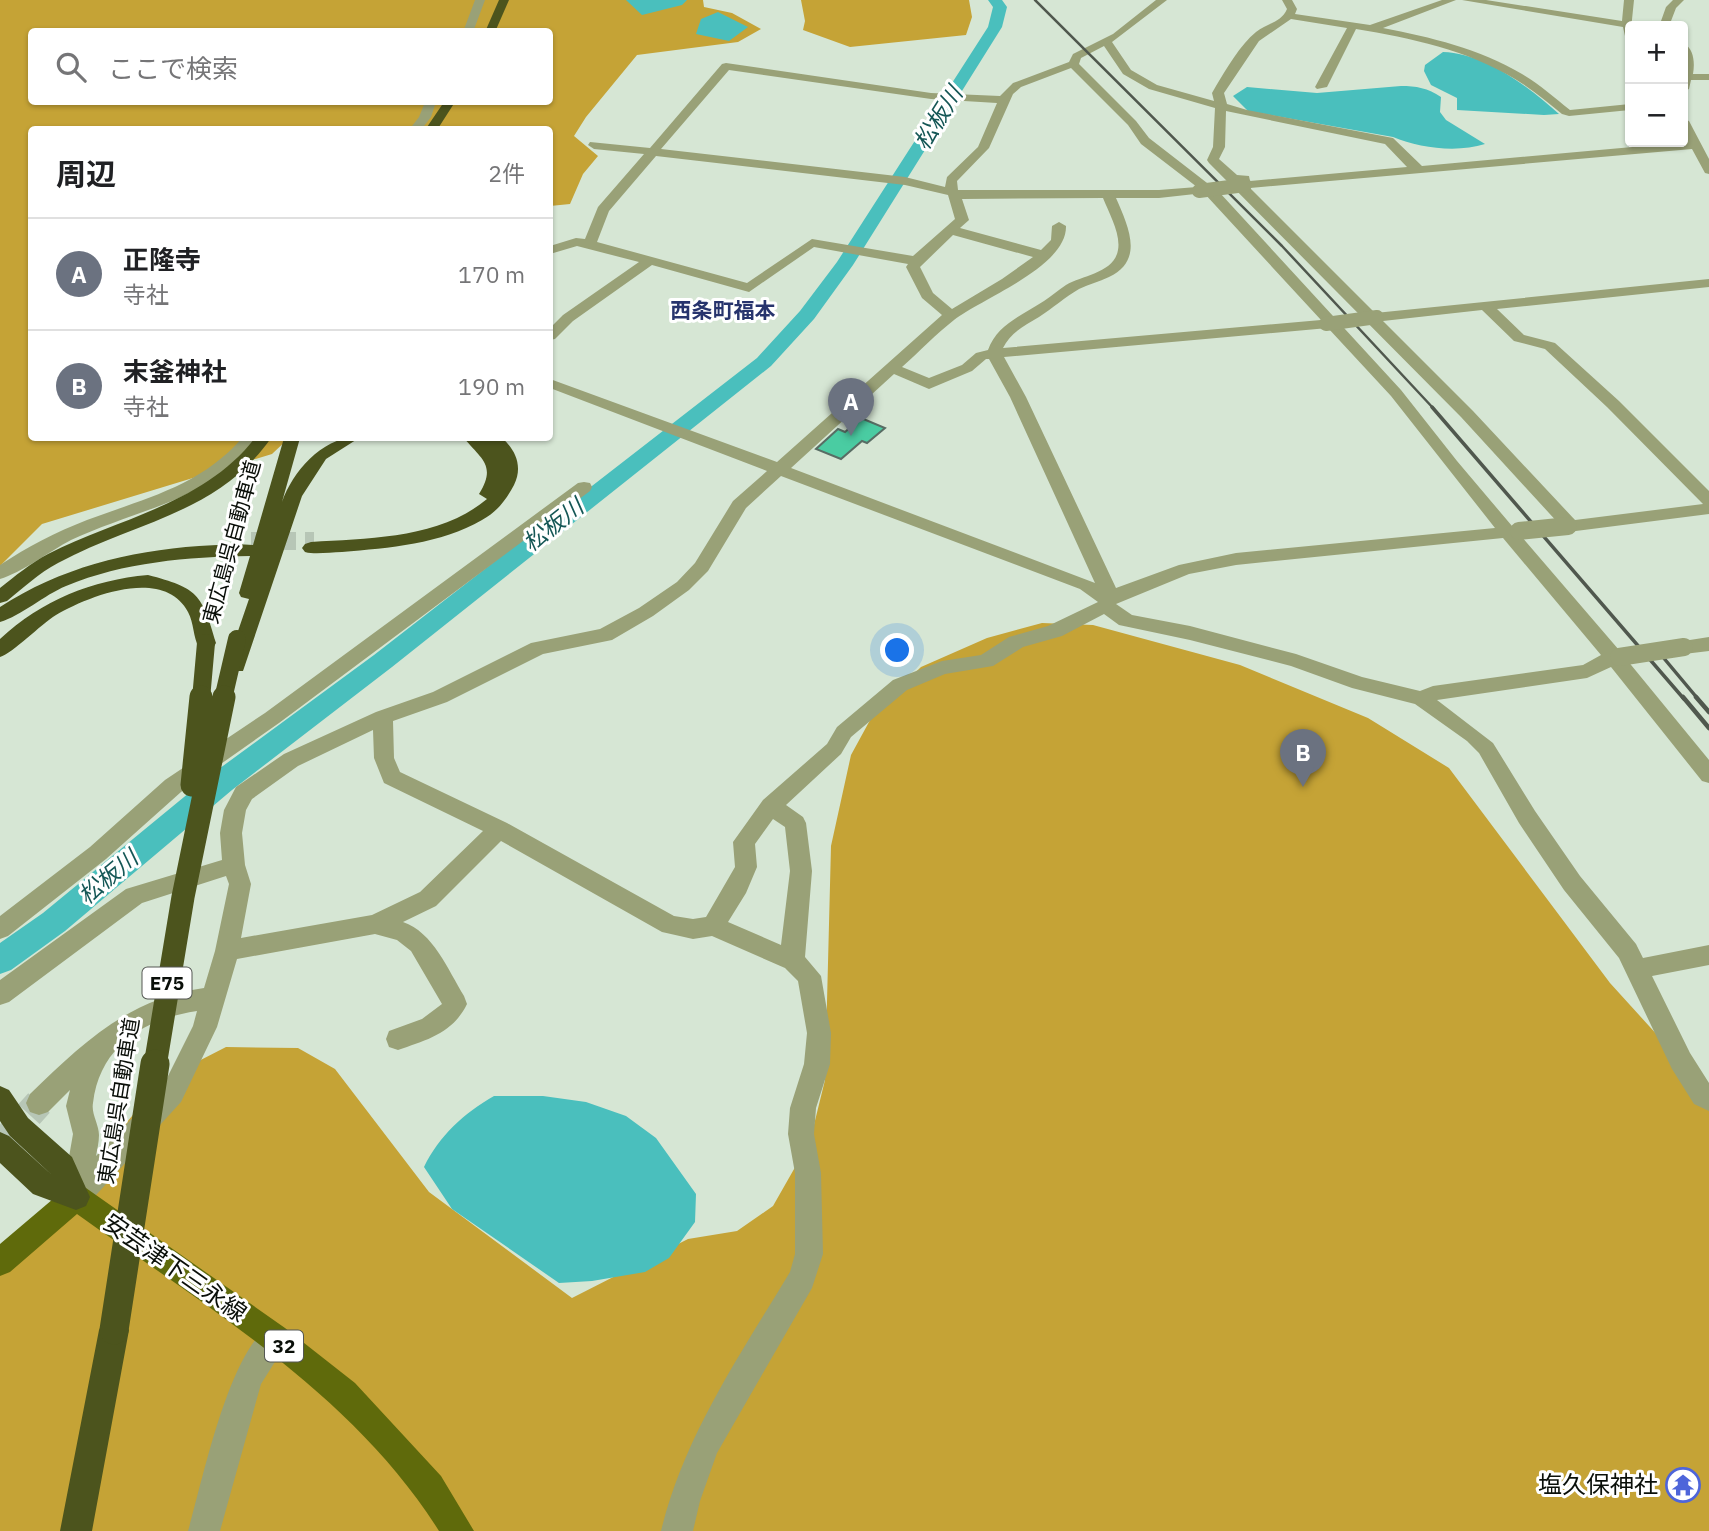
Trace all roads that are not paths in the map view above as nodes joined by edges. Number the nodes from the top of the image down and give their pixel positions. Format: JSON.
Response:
{"nodes":[{"id":1,"x":480,"y":0,"type":"edge"},
{"id":2,"x":504,"y":0,"type":"edge"},
{"id":3,"x":1162,"y":0,"type":"edge"},
{"id":4,"x":1287,"y":0,"type":"edge"},
{"id":5,"x":1451,"y":0,"type":"edge"},
{"id":6,"x":1467,"y":0,"type":"edge"},
{"id":7,"x":1629,"y":0,"type":"edge"},
{"id":8,"x":1679,"y":0,"type":"edge"},
{"id":9,"x":1290,"y":16,"type":"junction"},
{"id":10,"x":1629,"y":21,"type":"edge"},
{"id":11,"x":1666,"y":21,"type":"edge"},
{"id":12,"x":1353,"y":26,"type":"junction"},
{"id":13,"x":470,"y":28,"type":"edge"},
{"id":14,"x":492,"y":28,"type":"edge"},
{"id":15,"x":1370,"y":29,"type":"junction"},
{"id":16,"x":1625,"y":30,"type":"edge"},
{"id":17,"x":1105,"y":42,"type":"junction"},
{"id":18,"x":1073,"y":64,"type":"junction"},
{"id":19,"x":1709,"y":78,"type":"edge"},
{"id":20,"x":1688,"y":82,"type":"edge"},
{"id":21,"x":1321,"y":87,"type":"dead end"},
{"id":22,"x":1003,"y":100,"type":"junction"},
{"id":23,"x":1221,"y":104,"type":"junction"},
{"id":24,"x":429,"y":105,"type":"edge"},
{"id":25,"x":447,"y":105,"type":"edge"},
{"id":26,"x":1625,"y":108,"type":"edge"},
{"id":27,"x":418,"y":126,"type":"edge"},
{"id":28,"x":434,"y":126,"type":"edge"},
{"id":29,"x":1688,"y":130,"type":"edge"},
{"id":30,"x":594,"y":145,"type":"dead end"},
{"id":31,"x":1696,"y":145,"type":"junction"},
{"id":32,"x":652,"y":152,"type":"junction"},
{"id":33,"x":1420,"y":170,"type":"junction"},
{"id":34,"x":1709,"y":170,"type":"edge"},
{"id":35,"x":1239,"y":182,"type":"junction"},
{"id":36,"x":948,"y":190,"type":"junction"},
{"id":37,"x":1133,"y":194,"type":"junction"},
{"id":38,"x":1108,"y":195,"type":"junction"},
{"id":39,"x":1216,"y":195,"type":"junction"},
{"id":40,"x":1059,"y":226,"type":"dead end"},
{"id":41,"x":951,"y":230,"type":"junction"},
{"id":42,"x":590,"y":244,"type":"junction"},
{"id":43,"x":553,"y":249,"type":"edge"},
{"id":44,"x":1042,"y":255,"type":"junction"},
{"id":45,"x":651,"y":260,"type":"junction"},
{"id":46,"x":916,"y":261,"type":"junction"},
{"id":47,"x":1709,"y":283,"type":"edge"},
{"id":48,"x":1485,"y":305,"type":"junction"},
{"id":49,"x":1370,"y":313,"type":"junction"},
{"id":50,"x":951,"y":315,"type":"junction"},
{"id":51,"x":1330,"y":323,"type":"junction"},
{"id":52,"x":553,"y":333,"type":"edge"},
{"id":53,"x":994,"y":353,"type":"junction"},
{"id":54,"x":893,"y":368,"type":"junction"},
{"id":55,"x":553,"y":384,"type":"edge"},
{"id":56,"x":247,"y":441,"type":"edge"},
{"id":57,"x":260,"y":441,"type":"edge"},
{"id":58,"x":291,"y":441,"type":"edge"},
{"id":59,"x":346,"y":441,"type":"edge"},
{"id":60,"x":476,"y":441,"type":"edge"},
{"id":61,"x":495,"y":441,"type":"edge"},
{"id":62,"x":776,"y":469,"type":"junction"},
{"id":63,"x":584,"y":486,"type":"dead end"},
{"id":64,"x":1709,"y":500,"type":"edge"},
{"id":65,"x":1709,"y":509,"type":"edge"},
{"id":66,"x":1570,"y":526,"type":"junction"},
{"id":67,"x":1514,"y":532,"type":"junction"},
{"id":68,"x":0,"y":573,"type":"edge"},
{"id":69,"x":0,"y":597,"type":"edge"},
{"id":70,"x":1108,"y":601,"type":"junction"},
{"id":71,"x":0,"y":606,"type":"edge"},
{"id":72,"x":0,"y":616,"type":"edge"},
{"id":73,"x":241,"y":639,"type":"junction"},
{"id":74,"x":1709,"y":644,"type":"edge"},
{"id":75,"x":0,"y":650,"type":"edge"},
{"id":76,"x":1616,"y":657,"type":"junction"},
{"id":77,"x":1421,"y":698,"type":"junction"},
{"id":78,"x":383,"y":717,"type":"junction"},
{"id":79,"x":1709,"y":775,"type":"edge"},
{"id":80,"x":771,"y":806,"type":"junction"},
{"id":81,"x":499,"y":829,"type":"junction"},
{"id":82,"x":234,"y":865,"type":"junction"},
{"id":83,"x":375,"y":924,"type":"junction"},
{"id":84,"x":713,"y":926,"type":"junction"},
{"id":85,"x":0,"y":929,"type":"edge"},
{"id":86,"x":227,"y":951,"type":"junction"},
{"id":87,"x":172,"y":954,"type":"junction"},
{"id":88,"x":1709,"y":955,"type":"edge"},
{"id":89,"x":793,"y":961,"type":"junction"},
{"id":90,"x":1638,"y":969,"type":"junction"},
{"id":91,"x":0,"y":994,"type":"edge"},
{"id":92,"x":212,"y":998,"type":"junction"},
{"id":93,"x":398,"y":1039,"type":"dead end"},
{"id":94,"x":99,"y":1049,"type":"junction"},
{"id":95,"x":0,"y":1098,"type":"edge"},
{"id":96,"x":1709,"y":1099,"type":"edge"},
{"id":97,"x":39,"y":1103,"type":"tunnel mouth"},
{"id":98,"x":0,"y":1145,"type":"edge"},
{"id":99,"x":76,"y":1197,"type":"junction"},
{"id":100,"x":0,"y":1262,"type":"edge"},
{"id":101,"x":275,"y":1338,"type":"junction"},
{"id":102,"x":76,"y":1531,"type":"edge"},
{"id":103,"x":204,"y":1531,"type":"edge"},
{"id":104,"x":458,"y":1531,"type":"edge"},
{"id":105,"x":677,"y":1531,"type":"edge"}],
"edges":[{"from":1,"to":13,"type":"street"},
{"from":2,"to":14,"type":"highway"},
{"from":3,"to":17,"type":"street"},
{"from":4,"to":9,"type":"street"},
{"from":5,"to":15,"type":"street"},
{"from":6,"to":16,"type":"street"},
{"from":7,"to":10,"type":"street"},
{"from":8,"to":11,"type":"street"},
{"from":9,"to":12,"type":"street"},
{"from":9,"to":23,"type":"street"},
{"from":12,"to":15,"type":"street"},
{"from":12,"to":21,"type":"street"},
{"from":15,"to":26,"type":"street"},
{"from":17,"to":18,"type":"street"},
{"from":17,"to":23,"type":"street"},
{"from":18,"to":22,"type":"street"},
{"from":18,"to":39,"type":"street"},
{"from":19,"to":20,"type":"street"},
{"from":22,"to":32,"type":"street"},
{"from":22,"to":36,"type":"street"},
{"from":23,"to":33,"type":"street"},
{"from":23,"to":35,"type":"street"},
{"from":24,"to":27,"type":"street"},
{"from":25,"to":28,"type":"highway"},
{"from":29,"to":31,"type":"street"},
{"from":30,"to":32,"type":"street"},
{"from":31,"to":33,"type":"street"},
{"from":31,"to":34,"type":"street"},
{"from":32,"to":36,"type":"street"},
{"from":32,"to":42,"type":"street"},
{"from":33,"to":35,"type":"street"},
{"from":35,"to":37,"type":"street","bridge":true},
{"from":35,"to":49,"type":"street"},
{"from":36,"to":38,"type":"street"},
{"from":36,"to":41,"type":"street"},
{"from":37,"to":38,"type":"street"},
{"from":37,"to":39,"type":"street"},
{"from":38,"to":53,"type":"street"},
{"from":39,"to":51,"type":"street"},
{"from":40,"to":44,"type":"street"},
{"from":41,"to":44,"type":"street"},
{"from":41,"to":46,"type":"street"},
{"from":42,"to":43,"type":"street"},
{"from":42,"to":45,"type":"street"},
{"from":44,"to":50,"type":"street"},
{"from":45,"to":46,"type":"street"},
{"from":45,"to":52,"type":"street"},
{"from":46,"to":50,"type":"street"},
{"from":47,"to":48,"type":"street"},
{"from":48,"to":49,"type":"street"},
{"from":48,"to":64,"type":"street"},
{"from":49,"to":51,"type":"street","bridge":true},
{"from":49,"to":66,"type":"street"},
{"from":50,"to":54,"type":"street"},
{"from":51,"to":53,"type":"street"},
{"from":51,"to":67,"type":"street"},
{"from":53,"to":54,"type":"street"},
{"from":53,"to":70,"type":"street"},
{"from":54,"to":62,"type":"street"},
{"from":55,"to":62,"type":"street"},
{"from":56,"to":68,"type":"street"},
{"from":57,"to":69,"type":"highway"},
{"from":58,"to":73,"type":"highway","name":"東広島呉自動車道","number":"E75"},
{"from":59,"to":73,"type":"highway"},
{"from":60,"to":61,"type":"highway"},
{"from":62,"to":70,"type":"street"},
{"from":62,"to":78,"type":"street"},
{"from":63,"to":85,"type":"street"},
{"from":65,"to":66,"type":"street"},
{"from":66,"to":67,"type":"street","bridge":true},
{"from":67,"to":70,"type":"street"},
{"from":67,"to":76,"type":"street"},
{"from":70,"to":77,"type":"street"},
{"from":70,"to":80,"type":"street"},
{"from":71,"to":72,"type":"highway"},
{"from":73,"to":87,"type":"highway","name":"東広島呉自動車道","number":"E75","bridge":true},
{"from":74,"to":76,"type":"street","bridge":true},
{"from":75,"to":87,"type":"highway","bridge":true},
{"from":76,"to":77,"type":"street"},
{"from":76,"to":79,"type":"street"},
{"from":77,"to":90,"type":"street"},
{"from":78,"to":81,"type":"street"},
{"from":78,"to":82,"type":"street"},
{"from":80,"to":84,"type":"street"},
{"from":80,"to":89,"type":"street"},
{"from":81,"to":83,"type":"street"},
{"from":81,"to":84,"type":"street"},
{"from":82,"to":86,"type":"street"},
{"from":82,"to":91,"type":"street"},
{"from":83,"to":86,"type":"street"},
{"from":83,"to":93,"type":"street"},
{"from":84,"to":89,"type":"street"},
{"from":86,"to":92,"type":"street"},
{"from":87,"to":102,"type":"highway","name":"東広島呉自動車道","number":"E75","bridge":true},
{"from":88,"to":90,"type":"street"},
{"from":89,"to":105,"type":"street"},
{"from":90,"to":96,"type":"street"},
{"from":92,"to":94,"type":"street"},
{"from":92,"to":99,"type":"street"},
{"from":94,"to":97,"type":"street"},
{"from":94,"to":99,"type":"street"},
{"from":95,"to":99,"type":"highway"},
{"from":98,"to":99,"type":"highway"},
{"from":99,"to":100,"type":"main road"},
{"from":99,"to":101,"type":"main road","name":"安芸津下三永線","number":"32"},
{"from":101,"to":103,"type":"street"},
{"from":101,"to":104,"type":"main road","name":"安芸津下三永線","number":"32"}]}
